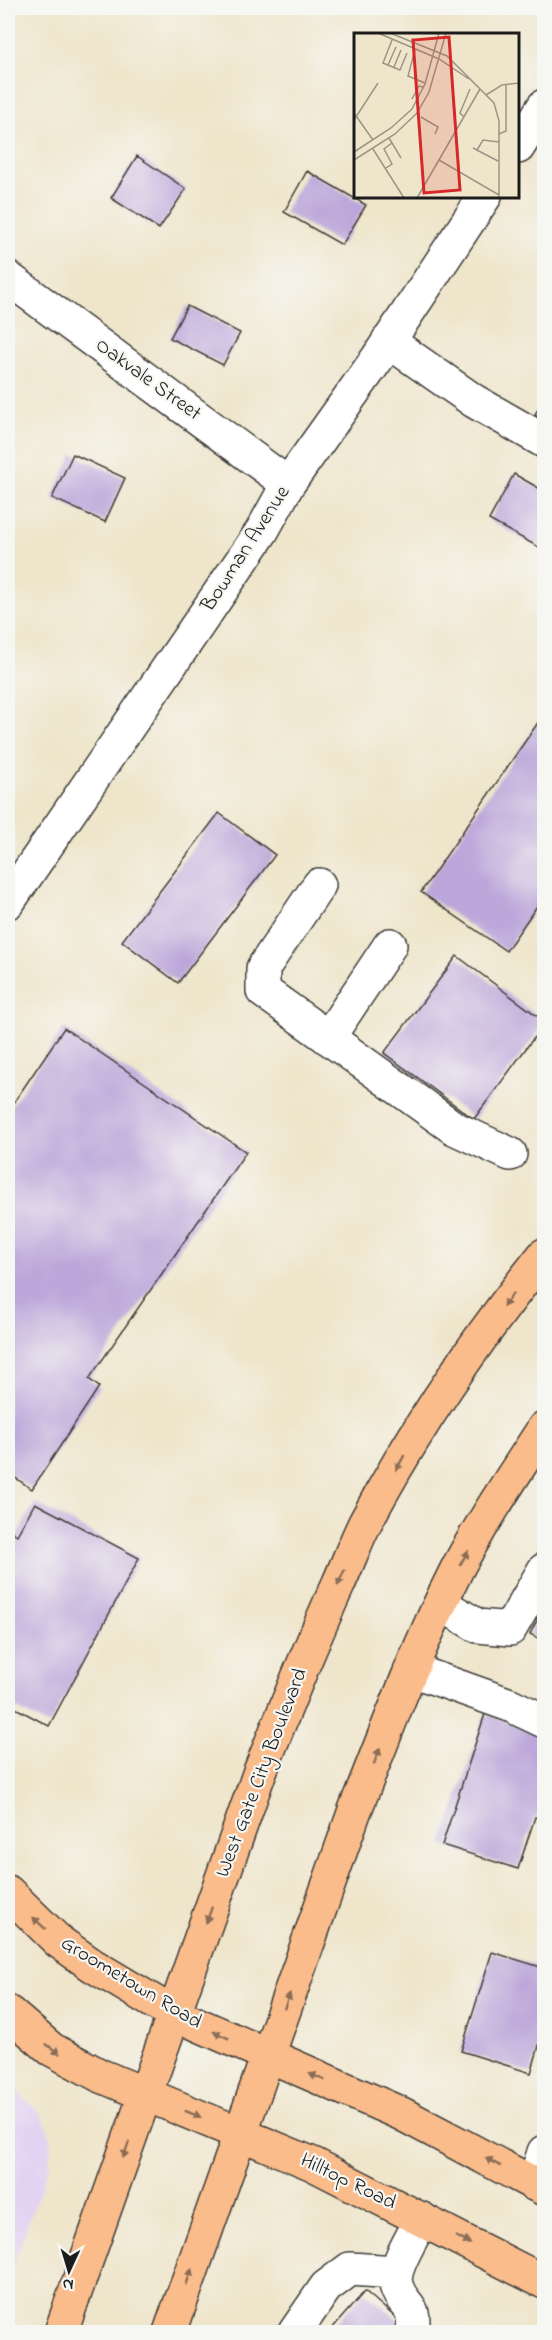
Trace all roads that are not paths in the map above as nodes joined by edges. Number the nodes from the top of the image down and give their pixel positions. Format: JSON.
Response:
{"nodes":[{"id":1,"x":544,"y":106,"type":"edge"},
{"id":2,"x":519,"y":145,"type":"edge"},
{"id":3,"x":484,"y":198,"type":"edge"},
{"id":4,"x":8,"y":278,"type":"edge"},
{"id":5,"x":388,"y":341,"type":"junction"},
{"id":6,"x":544,"y":441,"type":"edge"},
{"id":7,"x":288,"y":484,"type":"junction"},
{"id":8,"x":319,"y":885,"type":"dead end"},
{"id":9,"x":8,"y":902,"type":"edge"},
{"id":10,"x":390,"y":945,"type":"dead end"},
{"id":11,"x":328,"y":1038,"type":"junction"},
{"id":12,"x":510,"y":1154,"type":"dead end"},
{"id":13,"x":544,"y":1255,"type":"edge"},
{"id":14,"x":544,"y":1428,"type":"edge"},
{"id":15,"x":544,"y":1570,"type":"edge"},
{"id":16,"x":441,"y":1604,"type":"junction"},
{"id":17,"x":412,"y":1670,"type":"junction"},
{"id":18,"x":544,"y":1721,"type":"edge"},
{"id":19,"x":8,"y":1892,"type":"edge"},
{"id":20,"x":8,"y":2012,"type":"edge"},
{"id":21,"x":174,"y":2014,"type":"junction"},
{"id":22,"x":268,"y":2056,"type":"junction"},
{"id":23,"x":145,"y":2095,"type":"junction"},
{"id":24,"x":240,"y":2134,"type":"junction"},
{"id":25,"x":544,"y":2152,"type":"edge"},
{"id":26,"x":539,"y":2186,"type":"edge"},
{"id":27,"x":422,"y":2219,"type":"junction"},
{"id":28,"x":396,"y":2272,"type":"junction"},
{"id":29,"x":544,"y":2282,"type":"edge"},
{"id":30,"x":61,"y":2332,"type":"edge"},
{"id":31,"x":170,"y":2332,"type":"edge"},
{"id":32,"x":295,"y":2332,"type":"edge"},
{"id":33,"x":412,"y":2332,"type":"edge"}],
"edges":[{"from":1,"to":2,"type":"street"},
{"from":3,"to":5,"type":"street","name":"Bowman Avenue"},
{"from":4,"to":7,"type":"street","name":"Oakvale Street"},
{"from":5,"to":6,"type":"street"},
{"from":5,"to":7,"type":"street","name":"Bowman Avenue"},
{"from":7,"to":9,"type":"street","name":"Bowman Avenue"},
{"from":8,"to":11,"type":"street"},
{"from":10,"to":11,"type":"street"},
{"from":11,"to":12,"type":"street"},
{"from":13,"to":21,"type":"main road","name":"West Gate City Boulevard","one_way":true},
{"from":16,"to":14,"type":"main road","one_way":true},
{"from":15,"to":16,"type":"street"},
{"from":16,"to":17,"type":"main road"},
{"from":17,"to":18,"type":"street"},
{"from":22,"to":17,"type":"main road","one_way":true},
{"from":21,"to":19,"type":"main road","name":"Groometown Road","one_way":true},
{"from":20,"to":23,"type":"main road","one_way":true},
{"from":22,"to":21,"type":"main road","name":"Groometown Road","one_way":true},
{"from":21,"to":23,"type":"main road","name":"West Gate City Boulevard"},
{"from":22,"to":24,"type":"main road"},
{"from":26,"to":22,"type":"main road","one_way":true},
{"from":23,"to":24,"type":"main road","name":"Hilltop Road","one_way":true},
{"from":23,"to":30,"type":"main road","name":"West Gate City Boulevard","one_way":true},
{"from":24,"to":27,"type":"main road","name":"Hilltop Road"},
{"from":31,"to":24,"type":"main road","one_way":true},
{"from":25,"to":26,"type":"street"},
{"from":27,"to":28,"type":"street"},
{"from":27,"to":29,"type":"main road","name":"Hilltop Road","one_way":true},
{"from":28,"to":32,"type":"street"},
{"from":28,"to":33,"type":"street"}]}
